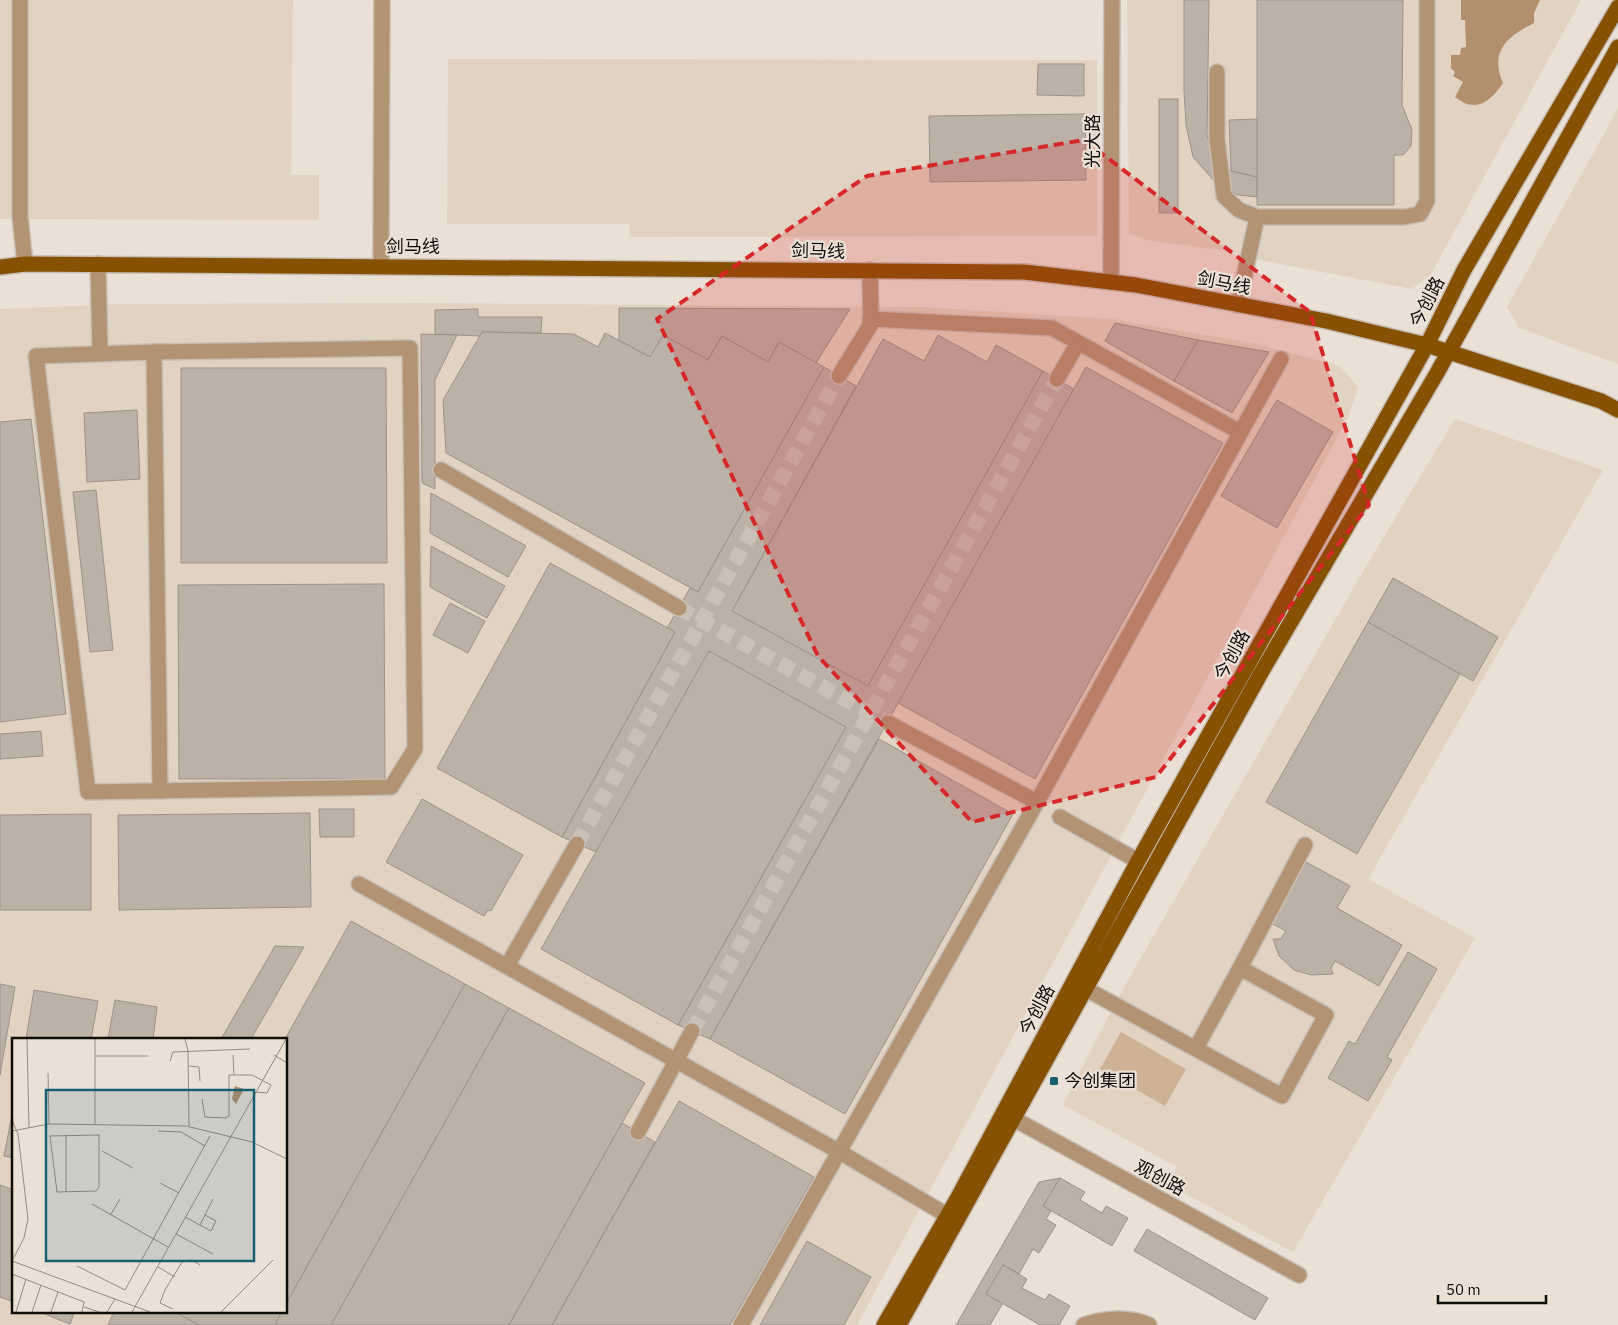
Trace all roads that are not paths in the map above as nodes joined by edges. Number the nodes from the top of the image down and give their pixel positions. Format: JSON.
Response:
{"nodes":[{"id":1,"x":20,"y":0,"type":"edge"},
{"id":2,"x":382,"y":0,"type":"edge"},
{"id":3,"x":1112,"y":0,"type":"edge"},
{"id":4,"x":1427,"y":0,"type":"edge"},
{"id":5,"x":1617,"y":12,"type":"edge"},
{"id":6,"x":1618,"y":47,"type":"edge"},
{"id":7,"x":1217,"y":72,"type":"dead end"},
{"id":8,"x":1257,"y":217,"type":"junction"},
{"id":9,"x":25,"y":264,"type":"junction"},
{"id":10,"x":98,"y":264,"type":"junction"},
{"id":11,"x":381,"y":266,"type":"junction"},
{"id":12,"x":0,"y":267,"type":"edge"},
{"id":13,"x":870,"y":270,"type":"junction"},
{"id":14,"x":1111,"y":282,"type":"junction"},
{"id":15,"x":1238,"y":305,"type":"junction"},
{"id":16,"x":870,"y":319,"type":"junction"},
{"id":17,"x":1078,"y":343,"type":"junction"},
{"id":18,"x":1427,"y":345,"type":"junction"},
{"id":19,"x":154,"y":352,"type":"junction"},
{"id":20,"x":1448,"y":353,"type":"junction"},
{"id":21,"x":100,"y":354,"type":"junction"},
{"id":22,"x":1281,"y":359,"type":"dead end"},
{"id":23,"x":839,"y":376,"type":"tunnel mouth"},
{"id":24,"x":1057,"y":379,"type":"tunnel mouth"},
{"id":25,"x":1618,"y":410,"type":"edge"},
{"id":26,"x":1240,"y":432,"type":"junction"},
{"id":27,"x":441,"y":470,"type":"dead end"},
{"id":28,"x":679,"y":608,"type":"tunnel mouth"},
{"id":29,"x":888,"y":723,"type":"tunnel mouth"},
{"id":30,"x":160,"y":791,"type":"junction"},
{"id":31,"x":1037,"y":802,"type":"junction"},
{"id":32,"x":1060,"y":817,"type":"dead end"},
{"id":33,"x":578,"y":844,"type":"tunnel mouth"},
{"id":34,"x":1305,"y":845,"type":"dead end"},
{"id":35,"x":1138,"y":861,"type":"junction"},
{"id":36,"x":359,"y":884,"type":"dead end"},
{"id":37,"x":507,"y":966,"type":"junction"},
{"id":38,"x":1240,"y":968,"type":"junction"},
{"id":39,"x":1086,"y":989,"type":"junction"},
{"id":40,"x":692,"y":1031,"type":"tunnel mouth"},
{"id":41,"x":1196,"y":1048,"type":"junction"},
{"id":42,"x":676,"y":1061,"type":"junction"},
{"id":43,"x":1008,"y":1116,"type":"junction"},
{"id":44,"x":638,"y":1132,"type":"dead end"},
{"id":45,"x":838,"y":1151,"type":"junction"},
{"id":46,"x":952,"y":1218,"type":"junction"},
{"id":47,"x":1299,"y":1275,"type":"dead end"},
{"id":48,"x":741,"y":1325,"type":"edge"},
{"id":49,"x":884,"y":1325,"type":"edge"},
{"id":50,"x":899,"y":1325,"type":"edge"},
{"id":51,"x":1084,"y":1325,"type":"edge"},
{"id":52,"x":1149,"y":1325,"type":"edge"}],
"edges":[{"from":1,"to":9,"type":"street"},
{"from":2,"to":11,"type":"street"},
{"from":3,"to":14,"type":"street","name":"光大路"},
{"from":4,"to":8,"type":"street"},
{"from":5,"to":18,"type":"main road","name":"今创路"},
{"from":6,"to":20,"type":"main road","name":"今创路"},
{"from":7,"to":8,"type":"street"},
{"from":8,"to":15,"type":"street"},
{"from":9,"to":10,"type":"main road","name":"剑马线"},
{"from":9,"to":12,"type":"main road","name":"剑马线"},
{"from":10,"to":11,"type":"main road","name":"剑马线"},
{"from":10,"to":21,"type":"street"},
{"from":11,"to":13,"type":"main road","name":"剑马线"},
{"from":13,"to":14,"type":"main road","name":"剑马线"},
{"from":13,"to":16,"type":"street"},
{"from":14,"to":15,"type":"main road","name":"剑马线"},
{"from":15,"to":18,"type":"main road","name":"剑马线"},
{"from":16,"to":17,"type":"street"},
{"from":16,"to":23,"type":"street"},
{"from":17,"to":24,"type":"street"},
{"from":17,"to":26,"type":"street"},
{"from":18,"to":20,"type":"main road","name":"剑马线"},
{"from":18,"to":35,"type":"main road","name":"今创路"},
{"from":19,"to":21,"type":"street"},
{"from":19,"to":30,"type":"street"},
{"from":19,"to":30,"type":"street"},
{"from":20,"to":25,"type":"main road","name":"剑马线"},
{"from":20,"to":39,"type":"main road","name":"今创路"},
{"from":21,"to":30,"type":"street"},
{"from":22,"to":26,"type":"street"},
{"from":26,"to":31,"type":"street"},
{"from":27,"to":28,"type":"street"},
{"from":29,"to":31,"type":"street"},
{"from":31,"to":45,"type":"street"},
{"from":32,"to":35,"type":"street"},
{"from":33,"to":37,"type":"street"},
{"from":34,"to":38,"type":"street"},
{"from":35,"to":43,"type":"main road","name":"今创路"},
{"from":36,"to":37,"type":"street"},
{"from":37,"to":42,"type":"street"},
{"from":38,"to":41,"type":"street"},
{"from":38,"to":41,"type":"street"},
{"from":39,"to":41,"type":"street"},
{"from":39,"to":43,"type":"main road","name":"今创路"},
{"from":40,"to":42,"type":"street"},
{"from":42,"to":44,"type":"street"},
{"from":42,"to":45,"type":"street"},
{"from":43,"to":46,"type":"main road","name":"今创路"},
{"from":43,"to":47,"type":"street","name":"观创路"},
{"from":45,"to":46,"type":"street"},
{"from":45,"to":48,"type":"street"},
{"from":46,"to":49,"type":"main road","name":"今创路"},
{"from":46,"to":50,"type":"main road","name":"今创路"},
{"from":51,"to":52,"type":"street"}]}
